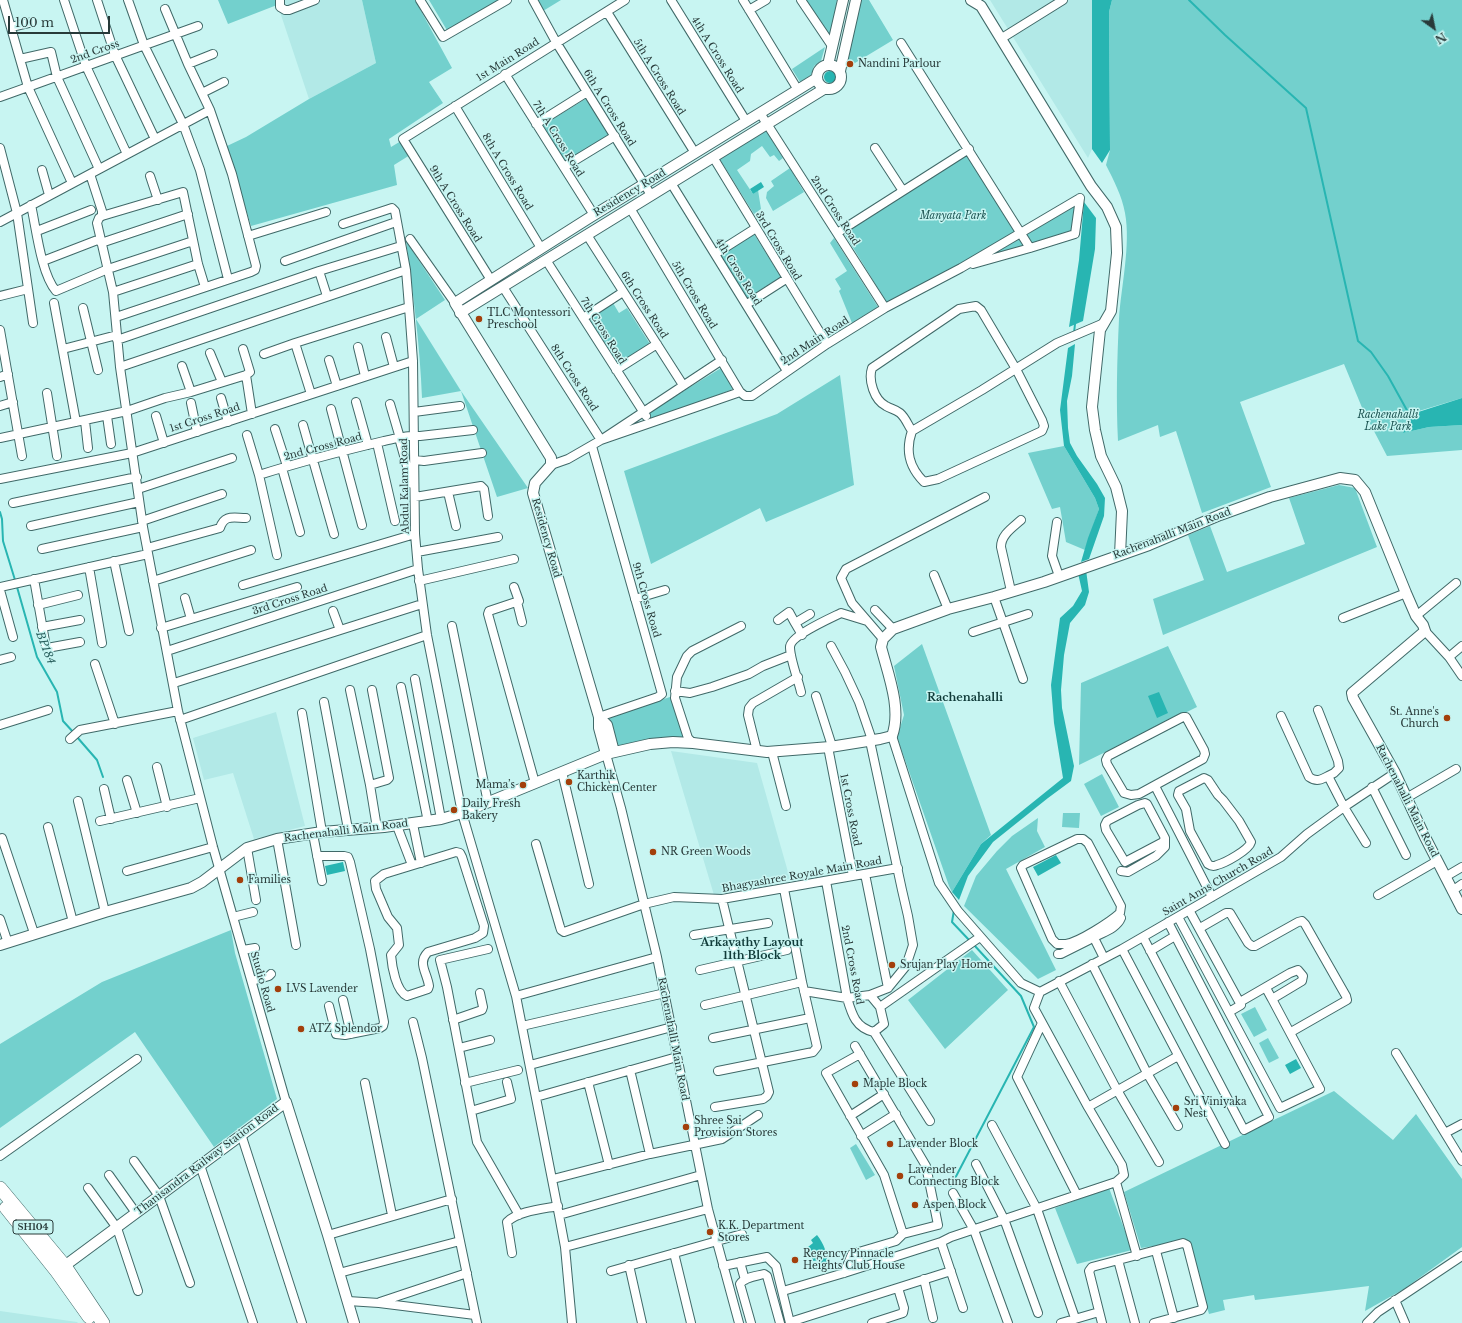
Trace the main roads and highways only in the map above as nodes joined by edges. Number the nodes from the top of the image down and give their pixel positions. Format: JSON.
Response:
{"nodes":[{"id":1,"x":0,"y":1188,"type":"edge"},
{"id":2,"x":0,"y":1201,"type":"edge"},
{"id":3,"x":61,"y":1269,"type":"junction"},
{"id":4,"x":93,"y":1323,"type":"edge"},
{"id":5,"x":103,"y":1323,"type":"edge"}],
"edges":[{"from":1,"to":3,"type":"main road","number":"SH104"},
{"from":2,"to":3,"type":"main road","number":"SH104"},
{"from":3,"to":4,"type":"main road","number":"SH104"},
{"from":3,"to":5,"type":"main road","number":"SH104"}]}
